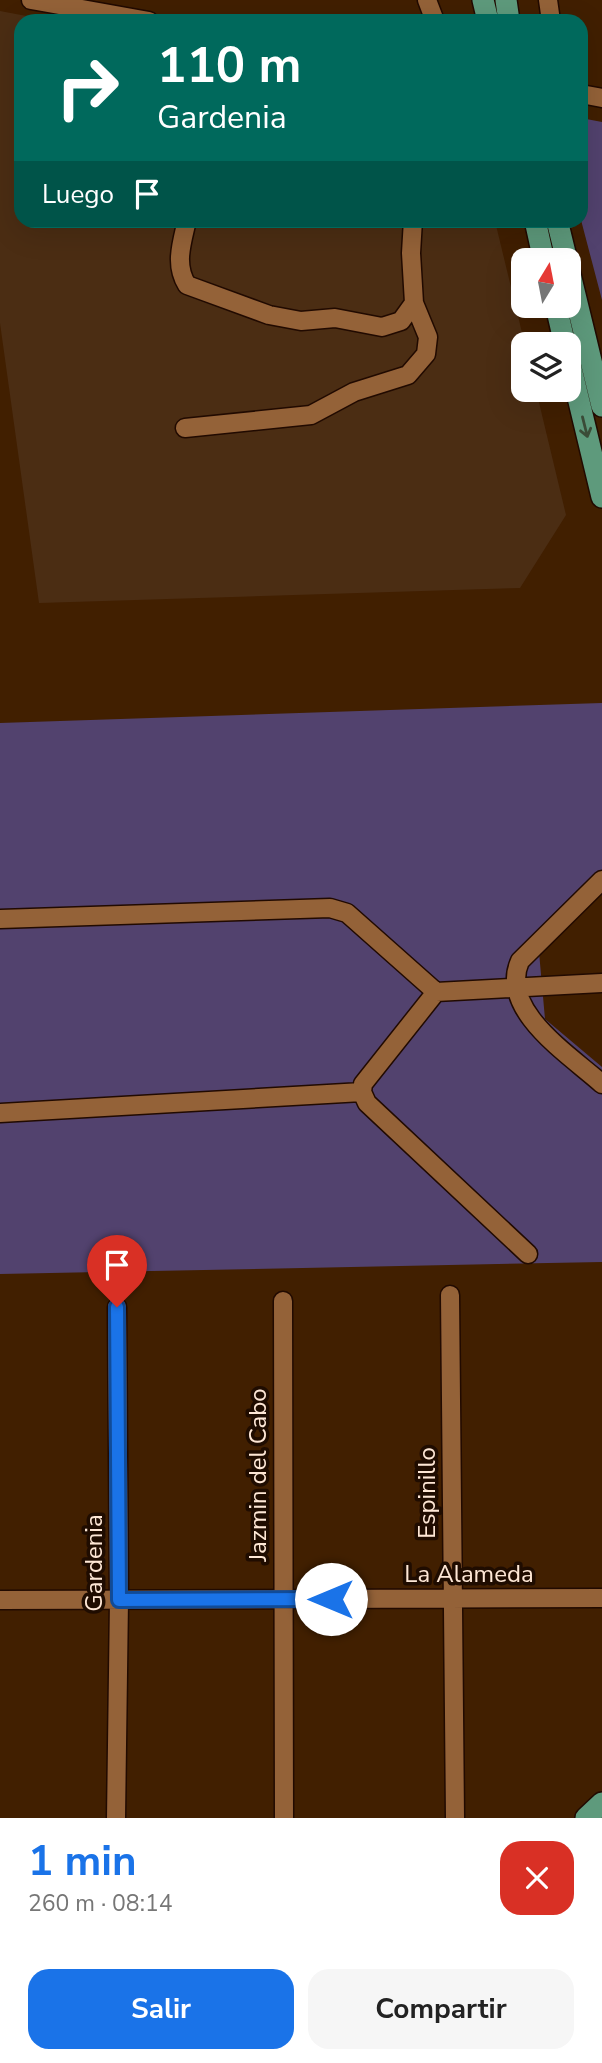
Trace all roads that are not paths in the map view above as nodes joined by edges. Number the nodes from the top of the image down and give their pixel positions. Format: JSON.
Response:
{"nodes":[{"id":1,"x":31,"y":0,"type":"edge"},
{"id":2,"x":110,"y":14,"type":"edge"},
{"id":3,"x":186,"y":228,"type":"edge"},
{"id":4,"x":413,"y":228,"type":"edge"},
{"id":5,"x":537,"y":228,"type":"edge"},
{"id":6,"x":559,"y":228,"type":"edge"},
{"id":7,"x":541,"y":248,"type":"edge"},
{"id":8,"x":563,"y":248,"type":"edge"},
{"id":9,"x":414,"y":303,"type":"junction"},
{"id":10,"x":581,"y":318,"type":"edge"},
{"id":11,"x":579,"y":402,"type":"edge"},
{"id":12,"x":602,"y":407,"type":"edge"},
{"id":13,"x":185,"y":428,"type":"dead end"},
{"id":14,"x":602,"y":497,"type":"edge"},
{"id":15,"x":602,"y":880,"type":"edge"},
{"id":16,"x":1,"y":919,"type":"edge"},
{"id":17,"x":602,"y":983,"type":"edge"},
{"id":18,"x":515,"y":988,"type":"junction"},
{"id":19,"x":436,"y":992,"type":"junction"},
{"id":20,"x":602,"y":1084,"type":"edge"},
{"id":21,"x":362,"y":1092,"type":"junction"},
{"id":22,"x":0,"y":1113,"type":"edge"},
{"id":23,"x":528,"y":1254,"type":"dead end"},
{"id":24,"x":450,"y":1295,"type":"dead end"},
{"id":25,"x":283,"y":1301,"type":"dead end"},
{"id":26,"x":117,"y":1307,"type":"dead end"},
{"id":27,"x":452,"y":1598,"type":"junction"},
{"id":28,"x":602,"y":1598,"type":"edge"},
{"id":29,"x":283,"y":1599,"type":"junction"},
{"id":30,"x":119,"y":1600,"type":"junction"},
{"id":31,"x":0,"y":1601,"type":"edge"},
{"id":32,"x":602,"y":1802,"type":"edge"},
{"id":33,"x":116,"y":1818,"type":"edge"},
{"id":34,"x":284,"y":1818,"type":"edge"},
{"id":35,"x":455,"y":1818,"type":"edge"},
{"id":36,"x":586,"y":1818,"type":"edge"}],
"edges":[{"from":1,"to":2,"type":"street"},
{"from":3,"to":9,"type":"street"},
{"from":4,"to":9,"type":"street"},
{"from":5,"to":7,"type":"main road"},
{"from":6,"to":8,"type":"main road"},
{"from":9,"to":13,"type":"street"},
{"from":10,"to":12,"type":"main road"},
{"from":11,"to":14,"type":"main road","one_way":true},
{"from":15,"to":18,"type":"street"},
{"from":16,"to":19,"type":"street"},
{"from":17,"to":18,"type":"street"},
{"from":18,"to":19,"type":"street"},
{"from":18,"to":20,"type":"street"},
{"from":19,"to":21,"type":"street"},
{"from":21,"to":22,"type":"street"},
{"from":21,"to":23,"type":"street"},
{"from":24,"to":27,"type":"street","name":"Espinillo"},
{"from":25,"to":29,"type":"street","name":"Jazmin del Cabo"},
{"from":26,"to":30,"type":"street","name":"Gardenia"},
{"from":27,"to":28,"type":"street","name":"La Alameda"},
{"from":27,"to":29,"type":"street","name":"La Alameda"},
{"from":27,"to":35,"type":"street","name":"Espinillo"},
{"from":29,"to":30,"type":"street","name":"La Alameda"},
{"from":29,"to":34,"type":"street","name":"Jazmin del Cabo"},
{"from":30,"to":31,"type":"street","name":"La Alameda"},
{"from":30,"to":33,"type":"street","name":"Gardenia"},
{"from":32,"to":36,"type":"main road"}]}
